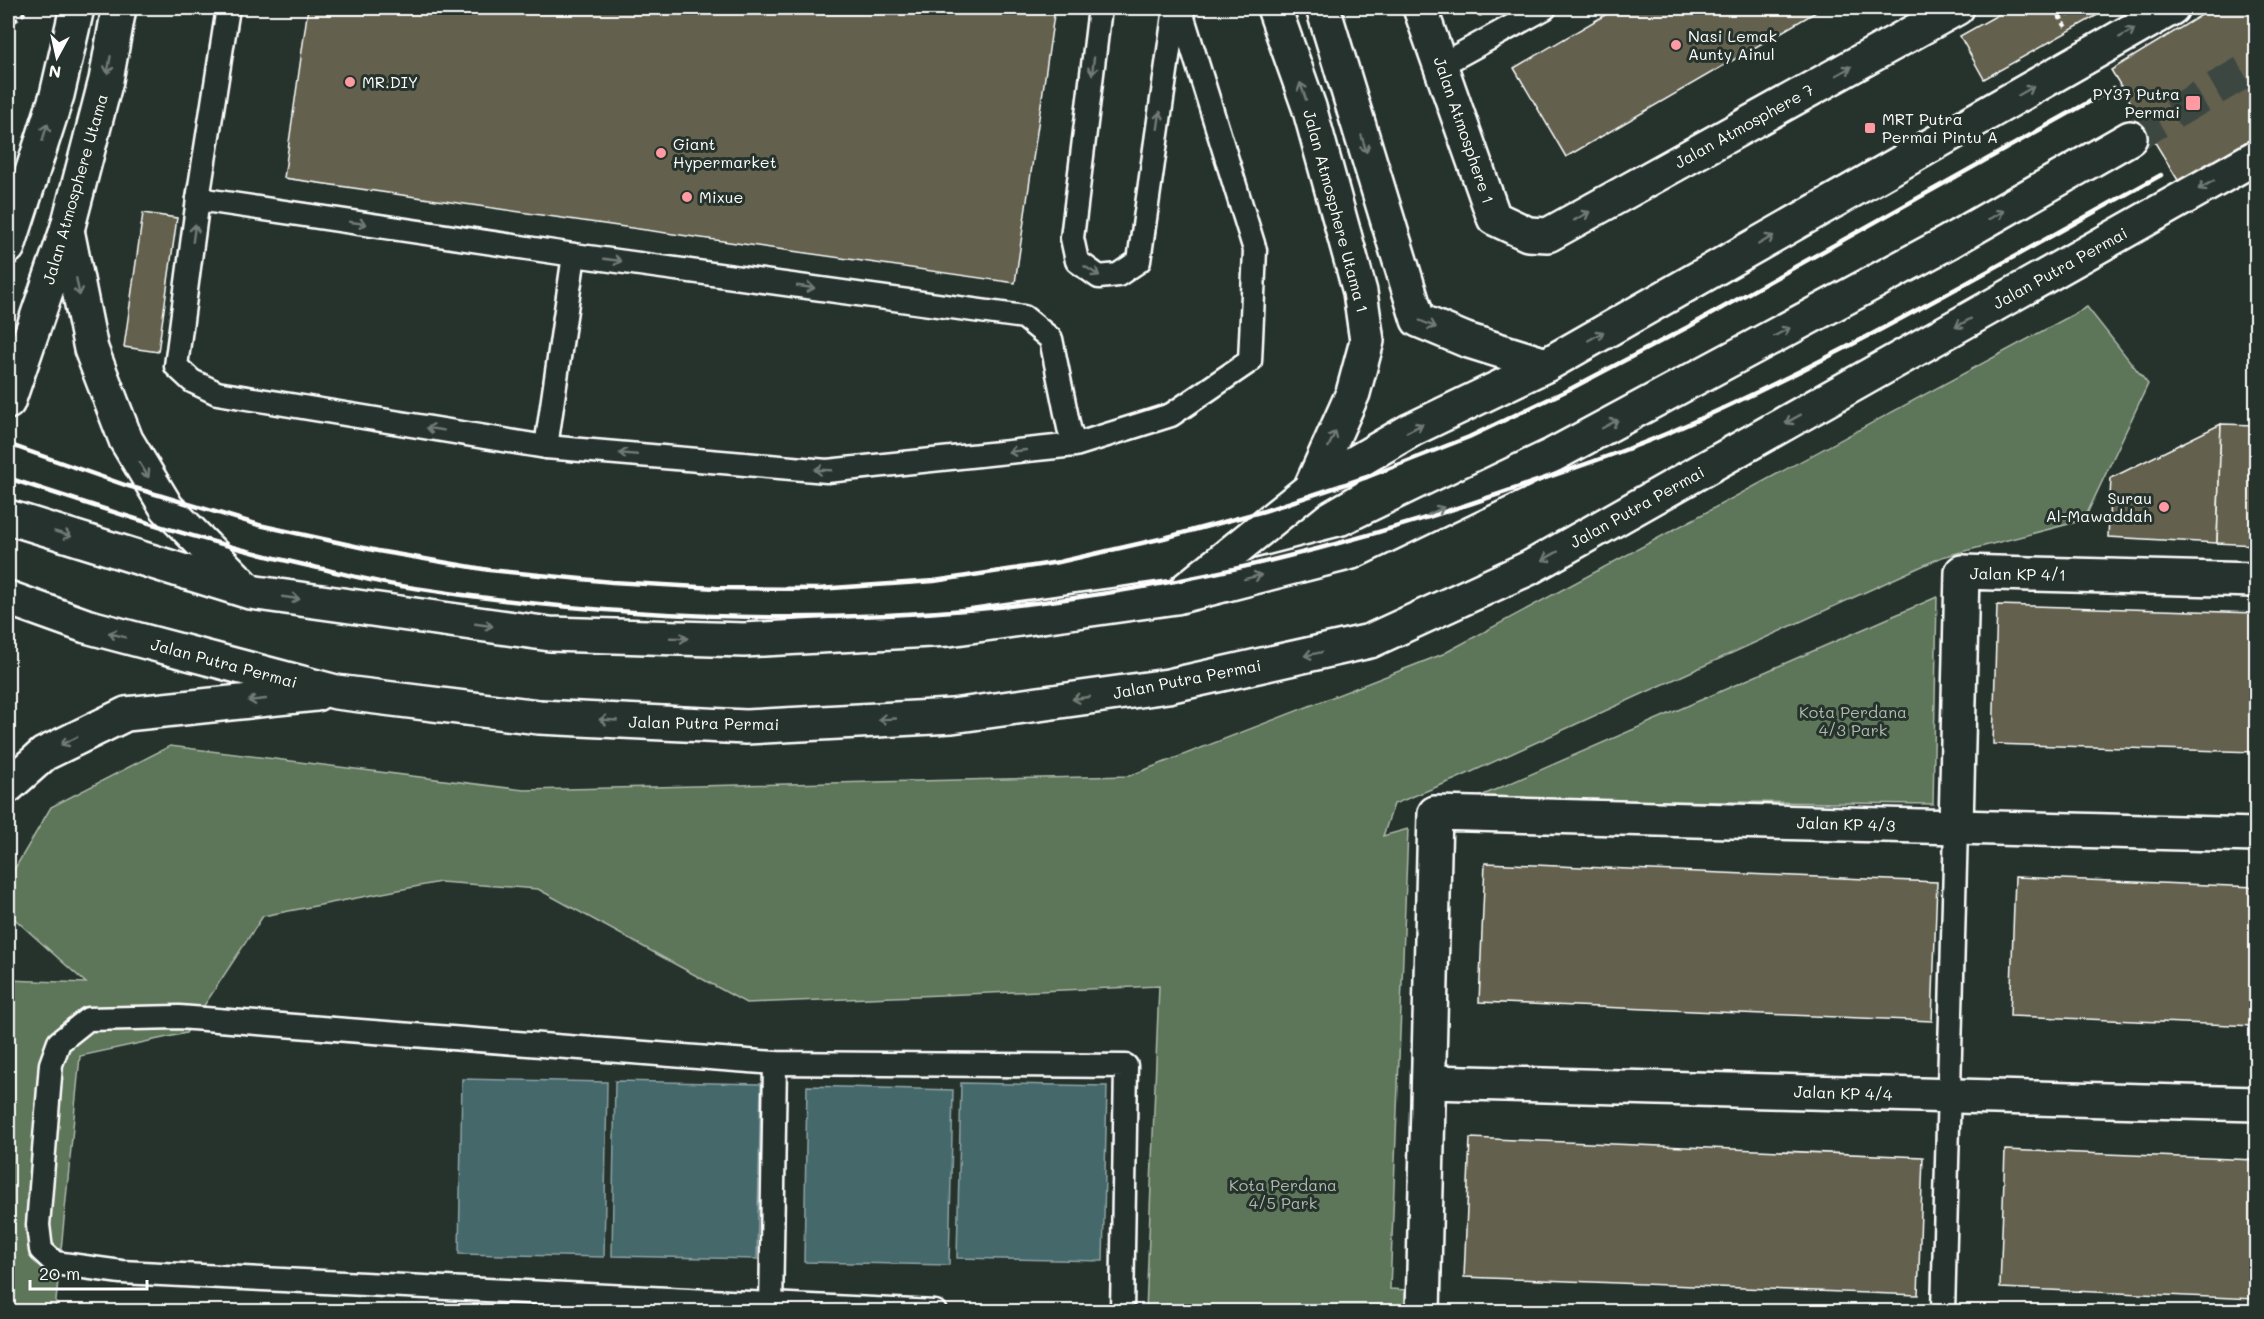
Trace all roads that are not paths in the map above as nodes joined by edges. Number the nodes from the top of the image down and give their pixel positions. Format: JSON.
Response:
{"nodes":[{"id":1,"x":77,"y":8,"type":"edge"},
{"id":2,"x":119,"y":8,"type":"edge"},
{"id":3,"x":228,"y":8,"type":"edge"},
{"id":4,"x":1100,"y":8,"type":"edge"},
{"id":5,"x":1175,"y":8,"type":"edge"},
{"id":6,"x":1180,"y":8,"type":"edge"},
{"id":7,"x":1274,"y":8,"type":"edge"},
{"id":8,"x":1323,"y":8,"type":"edge"},
{"id":9,"x":1420,"y":8,"type":"edge"},
{"id":10,"x":1545,"y":8,"type":"edge"},
{"id":11,"x":1957,"y":8,"type":"edge"},
{"id":12,"x":2172,"y":8,"type":"edge"},
{"id":13,"x":1441,"y":65,"type":"junction"},
{"id":14,"x":2130,"y":138,"type":"tunnel mouth"},
{"id":15,"x":2256,"y":157,"type":"edge"},
{"id":16,"x":30,"y":180,"type":"junction"},
{"id":17,"x":198,"y":199,"type":"junction"},
{"id":18,"x":8,"y":204,"type":"edge"},
{"id":19,"x":67,"y":230,"type":"junction"},
{"id":20,"x":1528,"y":234,"type":"joint"},
{"id":21,"x":8,"y":248,"type":"edge"},
{"id":22,"x":574,"y":255,"type":"junction"},
{"id":23,"x":1545,"y":365,"type":"junction"},
{"id":24,"x":8,"y":402,"type":"edge"},
{"id":25,"x":1072,"y":437,"type":"junction"},
{"id":26,"x":546,"y":447,"type":"junction"},
{"id":27,"x":1310,"y":489,"type":"junction"},
{"id":28,"x":8,"y":517,"type":"edge"},
{"id":29,"x":2256,"y":580,"type":"edge"},
{"id":30,"x":250,"y":592,"type":"junction"},
{"id":31,"x":1176,"y":597,"type":"junction"},
{"id":32,"x":8,"y":598,"type":"edge"},
{"id":33,"x":336,"y":692,"type":"junction"},
{"id":34,"x":8,"y":786,"type":"edge"},
{"id":35,"x":1956,"y":827,"type":"junction"},
{"id":36,"x":2256,"y":835,"type":"edge"},
{"id":37,"x":775,"y":1063,"type":"junction"},
{"id":38,"x":1429,"y":1082,"type":"junction"},
{"id":39,"x":1949,"y":1095,"type":"junction"},
{"id":40,"x":2256,"y":1104,"type":"edge"},
{"id":41,"x":771,"y":1307,"type":"edge"},
{"id":42,"x":935,"y":1311,"type":"edge"},
{"id":43,"x":1122,"y":1311,"type":"edge"},
{"id":44,"x":1423,"y":1311,"type":"edge"},
{"id":45,"x":1944,"y":1311,"type":"edge"}],
"edges":[{"from":16,"to":1,"type":"street","one_way":true},
{"from":2,"to":19,"type":"street","name":"Jalan Atmosphere Utama","one_way":true},
{"from":3,"to":17,"type":"lane"},
{"from":4,"to":5,"type":"lane","one_way":true},
{"from":6,"to":25,"type":"lane"},
{"from":27,"to":7,"type":"street","name":"Jalan Atmosphere Utama 1","one_way":true},
{"from":8,"to":23,"type":"street","one_way":true},
{"from":9,"to":13,"type":"street","name":"Jalan Atmosphere 1"},
{"from":10,"to":13,"type":"lane"},
{"from":20,"to":11,"type":"street","name":"Jalan Atmosphere 7","one_way":true},
{"from":23,"to":12,"type":"street","one_way":true},
{"from":13,"to":20,"type":"street","name":"Jalan Atmosphere 1"},
{"from":31,"to":14,"type":"street","one_way":true},
{"from":15,"to":33,"type":"street","name":"Jalan Putra Permai","one_way":true},
{"from":16,"to":18,"type":"street"},
{"from":16,"to":21,"type":"street"},
{"from":17,"to":22,"type":"lane","one_way":true},
{"from":26,"to":17,"type":"lane","one_way":true},
{"from":19,"to":24,"type":"street","name":"Jalan Atmosphere Utama"},
{"from":19,"to":30,"type":"street","one_way":true},
{"from":22,"to":25,"type":"lane","one_way":true},
{"from":22,"to":26,"type":"lane"},
{"from":27,"to":23,"type":"street","one_way":true},
{"from":25,"to":26,"type":"lane","one_way":true},
{"from":27,"to":31,"type":"street","name":"Jalan Atmosphere Utama 1"},
{"from":28,"to":30,"type":"street","one_way":true},
{"from":29,"to":35,"type":"street","name":"Jalan KP 4/1"},
{"from":30,"to":31,"type":"street","one_way":true},
{"from":33,"to":32,"type":"street","name":"Jalan Putra Permai","one_way":true},
{"from":33,"to":34,"type":"street","one_way":true},
{"from":35,"to":36,"type":"street","name":"Jalan KP 4/3"},
{"from":35,"to":38,"type":"street","name":"Jalan KP 4/3"},
{"from":35,"to":39,"type":"lane"},
{"from":37,"to":41,"type":"lane"},
{"from":37,"to":41,"type":"lane"},
{"from":37,"to":43,"type":"lane"},
{"from":38,"to":39,"type":"street","name":"Jalan KP 4/4"},
{"from":38,"to":44,"type":"street"},
{"from":39,"to":40,"type":"street","name":"Jalan KP 4/4"},
{"from":39,"to":45,"type":"lane"},
{"from":41,"to":42,"type":"lane"}]}
